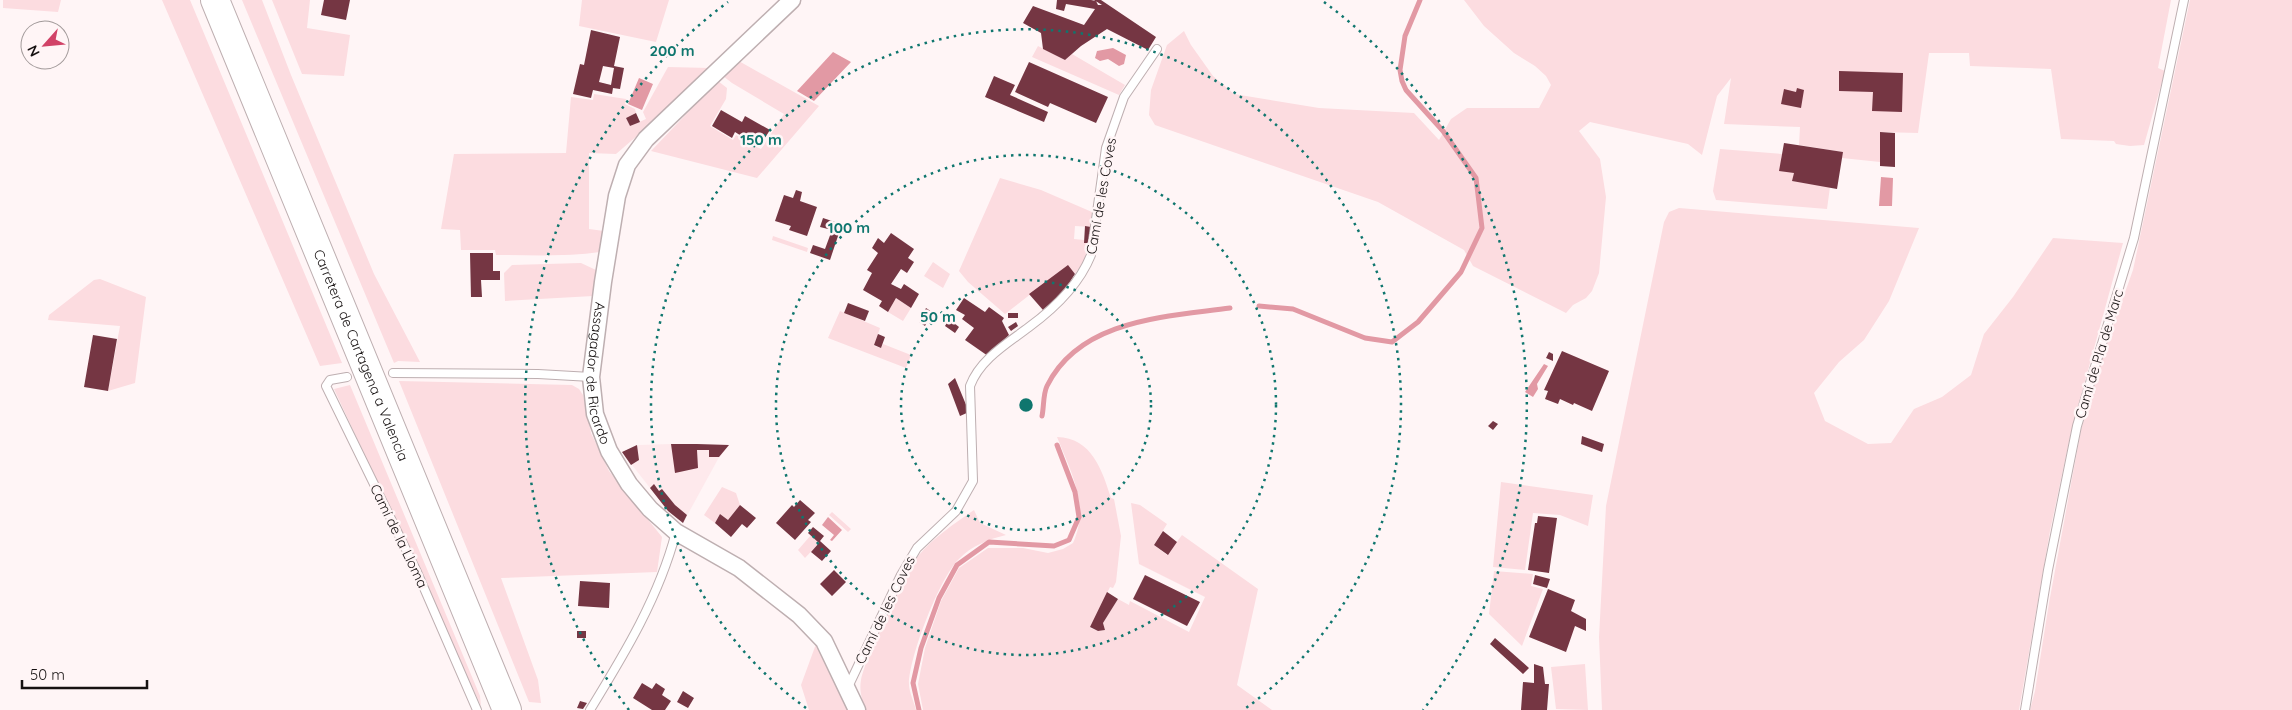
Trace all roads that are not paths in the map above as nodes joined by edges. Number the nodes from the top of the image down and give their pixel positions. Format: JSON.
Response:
{"nodes":[{"id":1,"x":215,"y":0,"type":"edge"},
{"id":2,"x":792,"y":0,"type":"edge"},
{"id":3,"x":2184,"y":0,"type":"edge"},
{"id":4,"x":1157,"y":49,"type":"dead end"},
{"id":5,"x":393,"y":373,"type":"dead end"},
{"id":6,"x":347,"y":377,"type":"dead end"},
{"id":7,"x":591,"y":377,"type":"junction"},
{"id":8,"x":676,"y":532,"type":"junction"},
{"id":9,"x":848,"y":687,"type":"junction"},
{"id":10,"x":477,"y":710,"type":"edge"},
{"id":11,"x":507,"y":710,"type":"edge"},
{"id":12,"x":590,"y":710,"type":"edge"},
{"id":13,"x":857,"y":710,"type":"edge"},
{"id":14,"x":2025,"y":710,"type":"edge"}],
"edges":[{"from":1,"to":11,"type":"highway","name":"Carretera de Cartagena a Valencia"},
{"from":2,"to":7,"type":"street","name":"Assagador de Ricardo"},
{"from":3,"to":14,"type":"lane","name":"Camí de Pla de Marc"},
{"from":4,"to":9,"type":"lane","name":"Camí de les Coves"},
{"from":5,"to":7,"type":"lane"},
{"from":6,"to":10,"type":"lane","name":"Camí de la Lloma"},
{"from":7,"to":8,"type":"street","name":"Assagador de Ricardo"},
{"from":8,"to":9,"type":"street","name":"Assagador de Ricardo"},
{"from":8,"to":12,"type":"lane"},
{"from":9,"to":13,"type":"street","name":"Assagador de Ricardo"}]}
